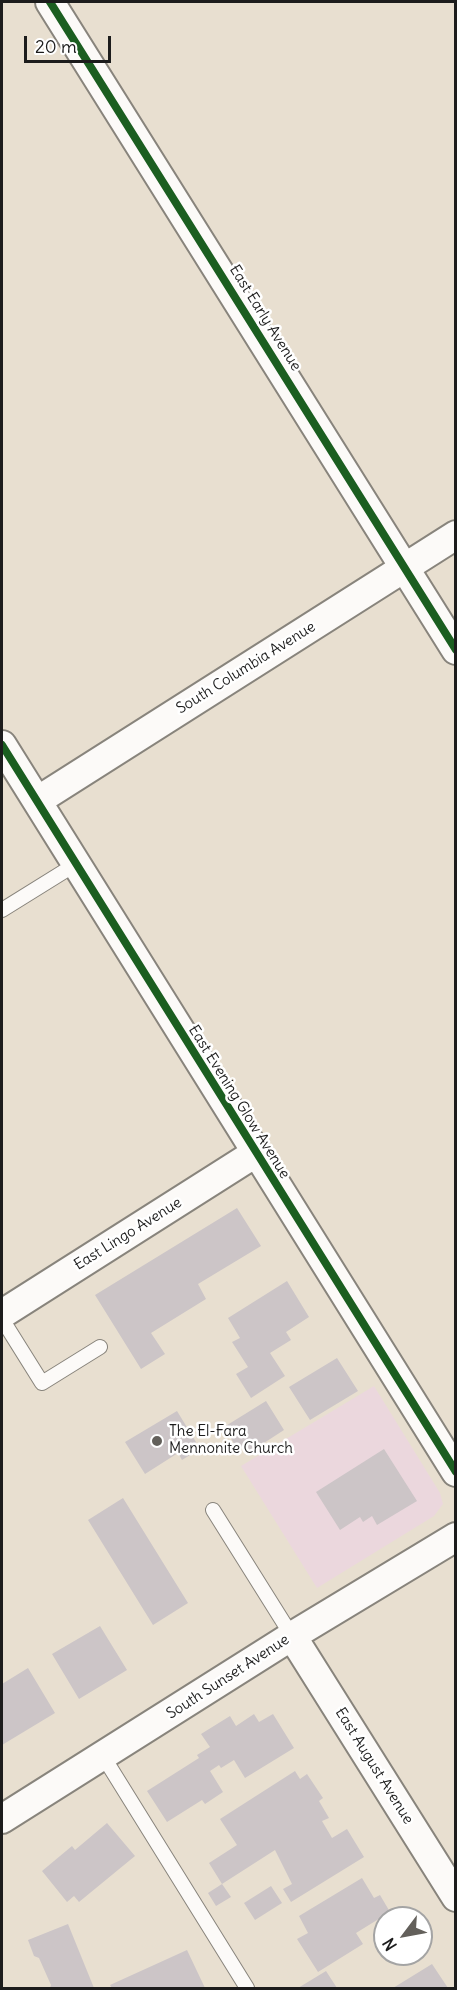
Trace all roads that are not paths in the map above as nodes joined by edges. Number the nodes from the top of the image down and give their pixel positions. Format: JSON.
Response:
{"nodes":[{"id":1,"x":50,"y":2,"type":"edge"},
{"id":2,"x":456,"y":535,"type":"edge"},
{"id":3,"x":405,"y":567,"type":"junction"},
{"id":4,"x":456,"y":650,"type":"edge"},
{"id":5,"x":2,"y":745,"type":"edge"},
{"id":6,"x":37,"y":801,"type":"junction"},
{"id":7,"x":75,"y":864,"type":"junction"},
{"id":8,"x":2,"y":910,"type":"edge"},
{"id":9,"x":255,"y":1154,"type":"junction"},
{"id":10,"x":2,"y":1314,"type":"edge"},
{"id":11,"x":2,"y":1319,"type":"edge"},
{"id":12,"x":100,"y":1347,"type":"dead end"},
{"id":13,"x":456,"y":1472,"type":"edge"},
{"id":14,"x":213,"y":1510,"type":"dead end"},
{"id":15,"x":456,"y":1537,"type":"edge"},
{"id":16,"x":292,"y":1635,"type":"junction"},
{"id":17,"x":103,"y":1756,"type":"junction"},
{"id":18,"x":2,"y":1819,"type":"edge"},
{"id":19,"x":456,"y":1898,"type":"edge"},
{"id":20,"x":247,"y":1989,"type":"edge"}],
"edges":[{"from":1,"to":3,"type":"street","name":"East Early Avenue"},
{"from":2,"to":3,"type":"street","name":"South Columbia Avenue"},
{"from":3,"to":4,"type":"street","name":"East Early Avenue"},
{"from":3,"to":6,"type":"street","name":"South Columbia Avenue"},
{"from":5,"to":6,"type":"street","name":"East Evening Glow Avenue"},
{"from":6,"to":7,"type":"street","name":"East Evening Glow Avenue"},
{"from":7,"to":8,"type":"lane"},
{"from":7,"to":9,"type":"street","name":"East Evening Glow Avenue"},
{"from":9,"to":10,"type":"street","name":"East Lingo Avenue"},
{"from":9,"to":13,"type":"street","name":"East Evening Glow Avenue"},
{"from":11,"to":12,"type":"lane"},
{"from":14,"to":16,"type":"lane"},
{"from":15,"to":16,"type":"street","name":"South Sunset Avenue"},
{"from":16,"to":17,"type":"street","name":"South Sunset Avenue"},
{"from":16,"to":19,"type":"street","name":"East August Avenue"},
{"from":17,"to":18,"type":"street","name":"South Sunset Avenue"},
{"from":17,"to":20,"type":"lane"}]}
